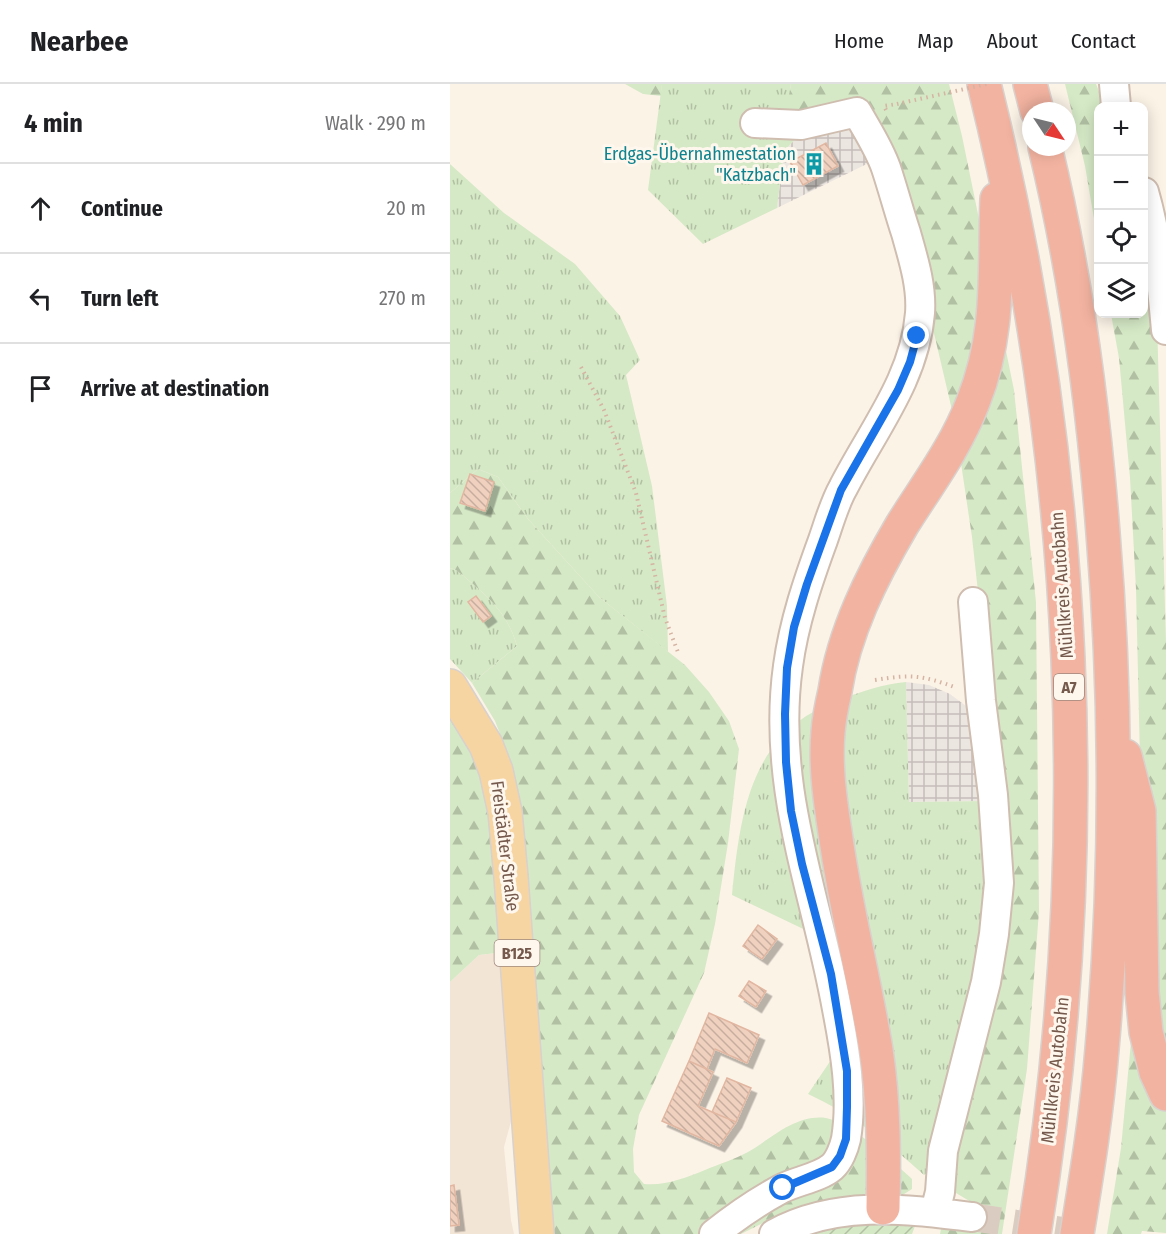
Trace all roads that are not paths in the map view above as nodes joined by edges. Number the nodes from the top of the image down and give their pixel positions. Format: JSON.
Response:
{"nodes":[{"id":1,"x":986,"y":84,"type":"edge"},
{"id":2,"x":1030,"y":84,"type":"edge"},
{"id":3,"x":1114,"y":84,"type":"edge"},
{"id":4,"x":1035,"y":102,"type":"edge"},
{"id":5,"x":1116,"y":102,"type":"edge"},
{"id":6,"x":755,"y":123,"type":"dead end"},
{"id":7,"x":999,"y":143,"type":"junction"},
{"id":8,"x":1047,"y":156,"type":"edge"},
{"id":9,"x":1148,"y":208,"type":"edge"},
{"id":10,"x":1166,"y":330,"type":"edge"},
{"id":11,"x":973,"y":602,"type":"dead end"},
{"id":12,"x":450,"y":686,"type":"edge"},
{"id":13,"x":1113,"y":713,"type":"junction"},
{"id":14,"x":1166,"y":1094,"type":"edge"},
{"id":15,"x":884,"y":1208,"type":"junction"},
{"id":16,"x":935,"y":1212,"type":"junction"},
{"id":17,"x":972,"y":1217,"type":"tunnel mouth"},
{"id":18,"x":537,"y":1234,"type":"edge"},
{"id":19,"x":714,"y":1234,"type":"edge"},
{"id":20,"x":774,"y":1234,"type":"edge"},
{"id":21,"x":1034,"y":1234,"type":"edge"},
{"id":22,"x":1077,"y":1234,"type":"edge"}],
"edges":[{"from":1,"to":7,"type":"highway","name":"Mühlkreis Autobahn","number":"A7"},
{"from":2,"to":4,"type":"highway"},
{"from":3,"to":5,"type":"street"},
{"from":6,"to":19,"type":"street"},
{"from":7,"to":15,"type":"highway"},
{"from":7,"to":21,"type":"highway","name":"Mühlkreis Autobahn","number":"A7"},
{"from":8,"to":13,"type":"highway"},
{"from":9,"to":10,"type":"street"},
{"from":11,"to":16,"type":"street"},
{"from":12,"to":18,"type":"main road","name":"Freistädter Straße","number":"B125"},
{"from":13,"to":14,"type":"highway"},
{"from":13,"to":22,"type":"highway"},
{"from":15,"to":16,"type":"street"},
{"from":15,"to":20,"type":"street"},
{"from":16,"to":17,"type":"street"}]}
